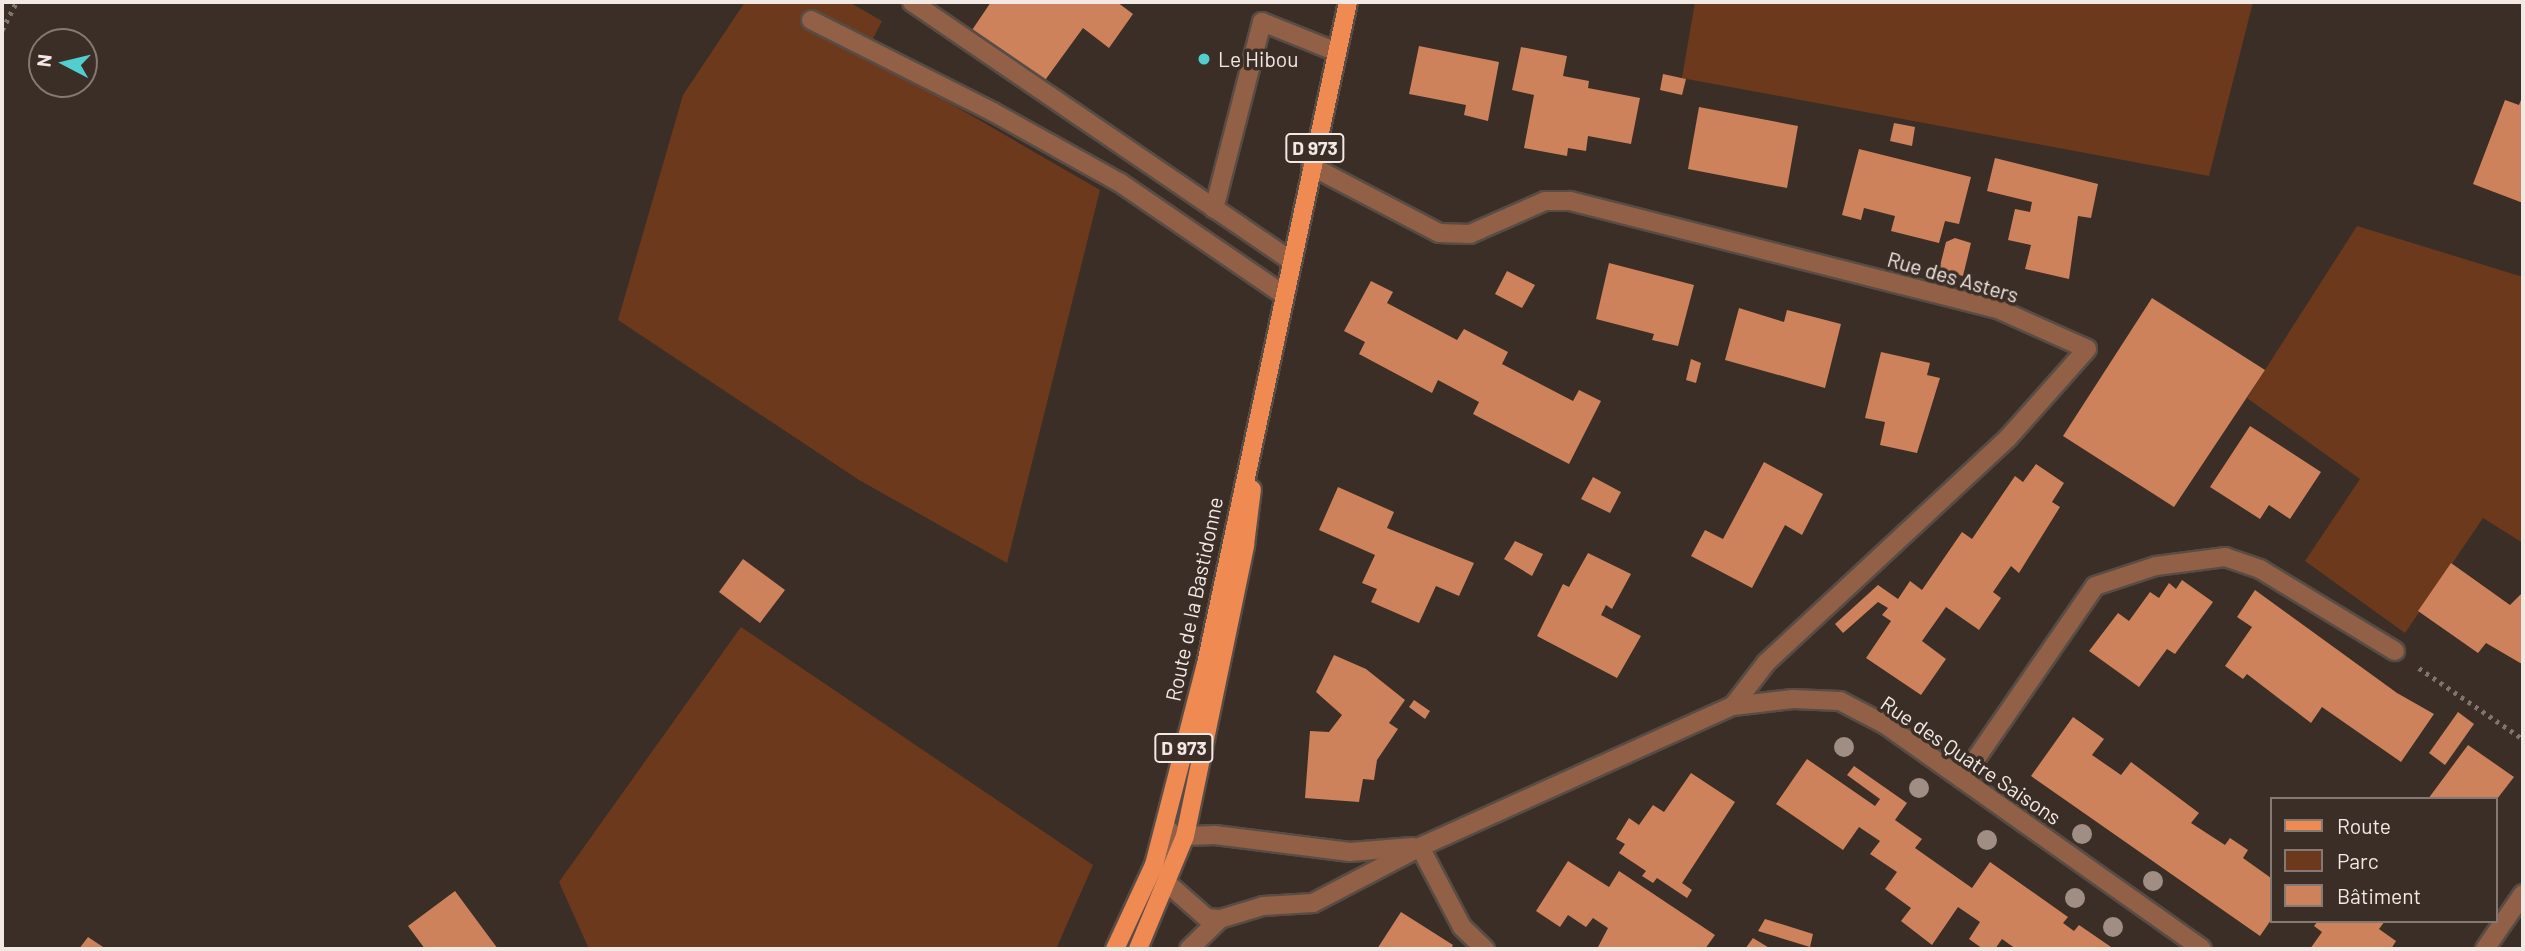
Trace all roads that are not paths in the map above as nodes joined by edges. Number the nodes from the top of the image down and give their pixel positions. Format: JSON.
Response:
{"nodes":[{"id":1,"x":912,"y":2,"type":"edge"},
{"id":2,"x":1348,"y":2,"type":"edge"},
{"id":3,"x":811,"y":20,"type":"dead end"},
{"id":4,"x":1337,"y":52,"type":"junction"},
{"id":5,"x":1311,"y":166,"type":"junction"},
{"id":6,"x":1214,"y":209,"type":"junction"},
{"id":7,"x":1292,"y":261,"type":"junction"},
{"id":8,"x":1284,"y":295,"type":"junction"},
{"id":9,"x":1266,"y":374,"type":"junction"},
{"id":10,"x":2395,"y":651,"type":"road end"},
{"id":11,"x":1206,"y":664,"type":"junction"},
{"id":12,"x":1733,"y":706,"type":"junction"},
{"id":13,"x":1962,"y":779,"type":"junction"},
{"id":14,"x":1185,"y":836,"type":"junction"},
{"id":15,"x":1166,"y":846,"type":"junction"},
{"id":16,"x":1420,"y":847,"type":"junction"},
{"id":17,"x":1154,"y":865,"type":"junction"},
{"id":18,"x":1167,"y":883,"type":"junction"},
{"id":19,"x":2523,"y":894,"type":"edge"},
{"id":20,"x":1220,"y":919,"type":"junction"},
{"id":21,"x":1115,"y":949,"type":"edge"},
{"id":22,"x":1138,"y":949,"type":"edge"},
{"id":23,"x":1189,"y":949,"type":"edge"},
{"id":24,"x":1485,"y":949,"type":"edge"},
{"id":25,"x":2203,"y":949,"type":"edge"},
{"id":26,"x":2485,"y":949,"type":"edge"}],
"edges":[{"from":1,"to":6,"type":"street"},
{"from":2,"to":4,"type":"main road","name":"Route de la Bastidonne","number":"D 973"},
{"from":3,"to":8,"type":"street"},
{"from":4,"to":5,"type":"main road","name":"Route de la Bastidonne","number":"D 973"},
{"from":4,"to":6,"type":"street"},
{"from":5,"to":7,"type":"main road","name":"Route de la Bastidonne","number":"D 973"},
{"from":5,"to":12,"type":"street","name":"Rue des Asters"},
{"from":6,"to":7,"type":"street"},
{"from":7,"to":8,"type":"main road","name":"Route de la Bastidonne","number":"D 973"},
{"from":8,"to":9,"type":"main road","name":"Route de la Bastidonne","number":"D 973"},
{"from":9,"to":11,"type":"main road","name":"Route de la Bastidonne","number":"D 973"},
{"from":9,"to":14,"type":"main road","name":"Route de la Bastidonne","number":"D 973"},
{"from":10,"to":13,"type":"street"},
{"from":11,"to":15,"type":"street"},
{"from":11,"to":17,"type":"main road","name":"Route de la Bastidonne","number":"D 973"},
{"from":12,"to":13,"type":"street","name":"Rue des Quatre Saisons"},
{"from":12,"to":16,"type":"street","name":"Rue des Quatre Saisons"},
{"from":13,"to":25,"type":"street","name":"Rue des Quatre Saisons"},
{"from":14,"to":15,"type":"street"},
{"from":14,"to":16,"type":"street","name":"Rue des Quatre Saisons"},
{"from":14,"to":18,"type":"main road","name":"Route de la Bastidonne","number":"D 973"},
{"from":15,"to":17,"type":"street"},
{"from":15,"to":18,"type":"street"},
{"from":16,"to":20,"type":"street","name":"Rue des Quatre Saisons"},
{"from":16,"to":24,"type":"street"},
{"from":17,"to":21,"type":"main road","name":"Route de la Bastidonne","number":"D 973"},
{"from":18,"to":20,"type":"street"},
{"from":18,"to":22,"type":"main road","name":"Route de la Bastidonne","number":"D 973"},
{"from":19,"to":26,"type":"street"},
{"from":20,"to":23,"type":"street"}]}
